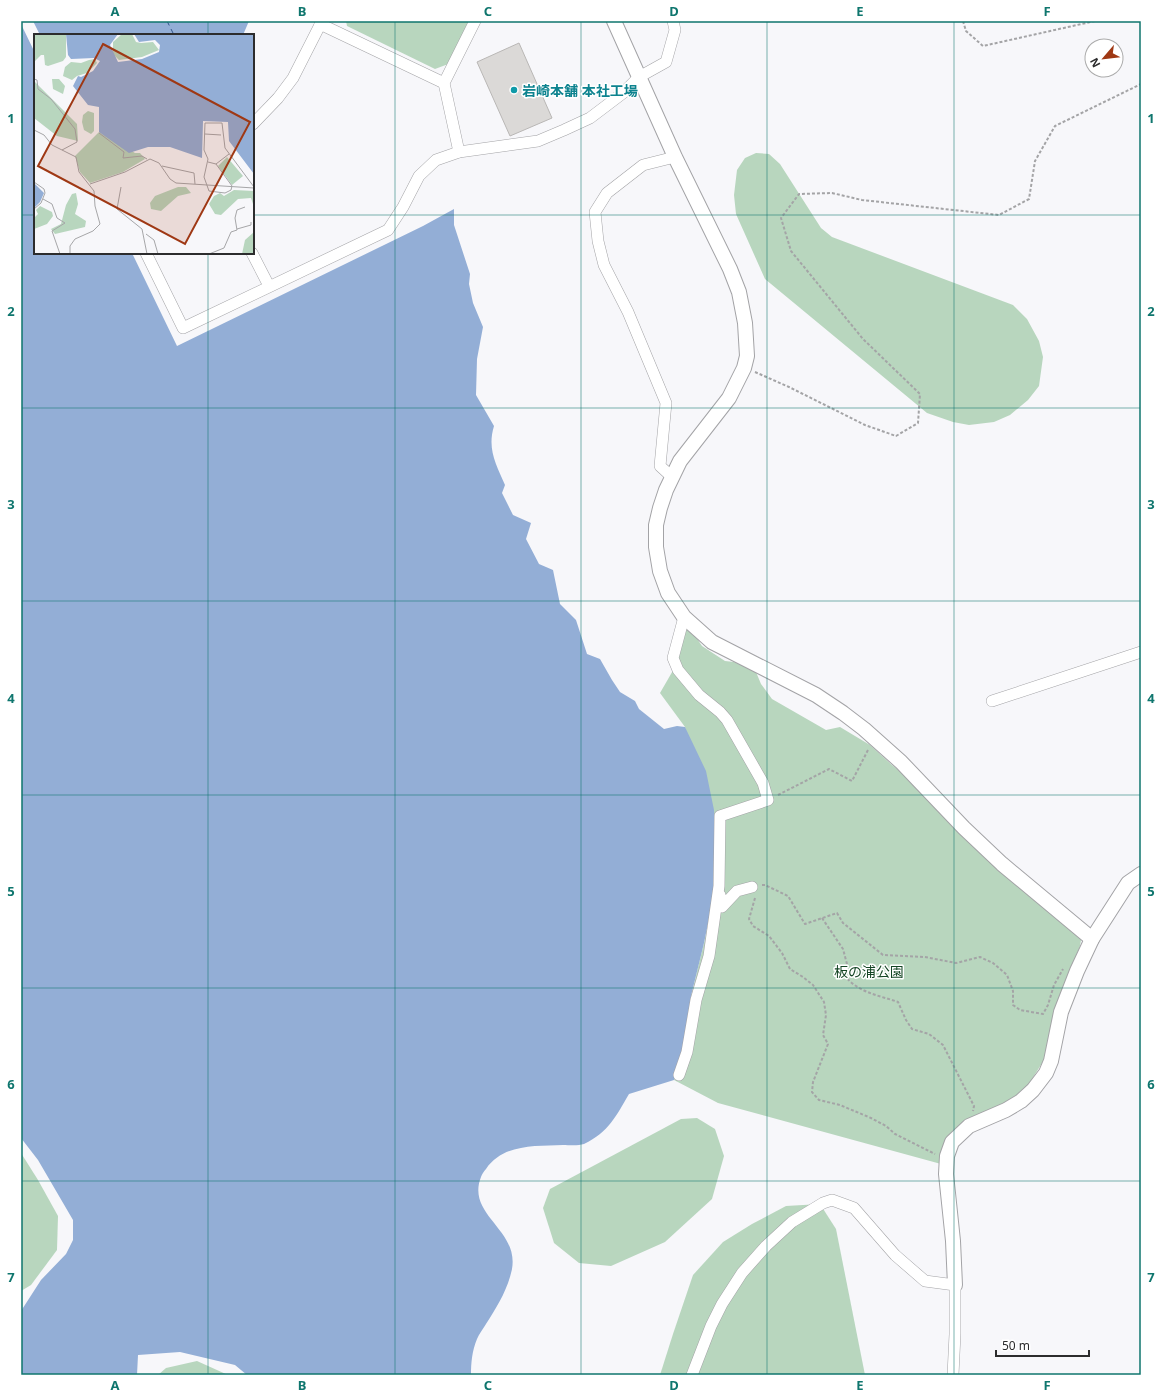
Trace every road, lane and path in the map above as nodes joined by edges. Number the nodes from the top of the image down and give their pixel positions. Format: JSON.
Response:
{"nodes":[{"id":1,"x":475,"y":21,"type":"edge"},
{"id":2,"x":614,"y":21,"type":"edge"},
{"id":3,"x":673,"y":21,"type":"edge"},
{"id":4,"x":963,"y":21,"type":"edge"},
{"id":5,"x":1095,"y":21,"type":"edge"},
{"id":6,"x":321,"y":22,"type":"edge"},
{"id":7,"x":639,"y":77,"type":"junction"},
{"id":8,"x":444,"y":83,"type":"junction"},
{"id":9,"x":1141,"y":84,"type":"edge"},
{"id":10,"x":254,"y":123,"type":"edge"},
{"id":11,"x":459,"y":152,"type":"junction"},
{"id":12,"x":675,"y":157,"type":"junction"},
{"id":13,"x":146,"y":254,"type":"edge"},
{"id":14,"x":253,"y":254,"type":"edge"},
{"id":15,"x":269,"y":286,"type":"junction"},
{"id":16,"x":744,"y":368,"type":"junction"},
{"id":17,"x":672,"y":477,"type":"junction"},
{"id":18,"x":684,"y":617,"type":"junction"},
{"id":19,"x":1141,"y":652,"type":"edge"},
{"id":20,"x":992,"y":701,"type":"dead end"},
{"id":21,"x":874,"y":738,"type":"junction"},
{"id":22,"x":768,"y":800,"type":"junction"},
{"id":23,"x":1141,"y":874,"type":"edge"},
{"id":24,"x":719,"y":886,"type":"junction"},
{"id":25,"x":752,"y":888,"type":"junction"},
{"id":26,"x":822,"y":918,"type":"junction"},
{"id":27,"x":1092,"y":939,"type":"junction"},
{"id":28,"x":1077,"y":971,"type":"junction"},
{"id":29,"x":679,"y":1075,"type":"dead end"},
{"id":30,"x":969,"y":1126,"type":"junction"},
{"id":31,"x":947,"y":1156,"type":"junction"},
{"id":32,"x":955,"y":1286,"type":"junction"},
{"id":33,"x":692,"y":1375,"type":"edge"},
{"id":34,"x":953,"y":1375,"type":"edge"}],
"edges":[{"from":1,"to":8,"type":"street"},
{"from":2,"to":7,"type":"street"},
{"from":3,"to":7,"type":"street"},
{"from":4,"to":5,"type":"path"},
{"from":6,"to":8,"type":"street"},
{"from":6,"to":10,"type":"street"},
{"from":7,"to":11,"type":"street"},
{"from":7,"to":12,"type":"street"},
{"from":8,"to":11,"type":"street"},
{"from":9,"to":16,"type":"path"},
{"from":11,"to":15,"type":"street"},
{"from":12,"to":16,"type":"street"},
{"from":12,"to":17,"type":"street"},
{"from":13,"to":15,"type":"street"},
{"from":14,"to":15,"type":"street"},
{"from":16,"to":17,"type":"street"},
{"from":17,"to":18,"type":"street"},
{"from":18,"to":21,"type":"street"},
{"from":18,"to":22,"type":"street"},
{"from":19,"to":20,"type":"street"},
{"from":21,"to":22,"type":"path"},
{"from":21,"to":27,"type":"street"},
{"from":22,"to":24,"type":"street"},
{"from":23,"to":27,"type":"street"},
{"from":24,"to":25,"type":"street"},
{"from":24,"to":29,"type":"street"},
{"from":25,"to":26,"type":"path"},
{"from":25,"to":31,"type":"path"},
{"from":26,"to":28,"type":"path"},
{"from":26,"to":30,"type":"path"},
{"from":27,"to":28,"type":"street"},
{"from":28,"to":30,"type":"street"},
{"from":30,"to":31,"type":"street"},
{"from":31,"to":32,"type":"street"},
{"from":32,"to":33,"type":"street"},
{"from":32,"to":34,"type":"street"}]}
